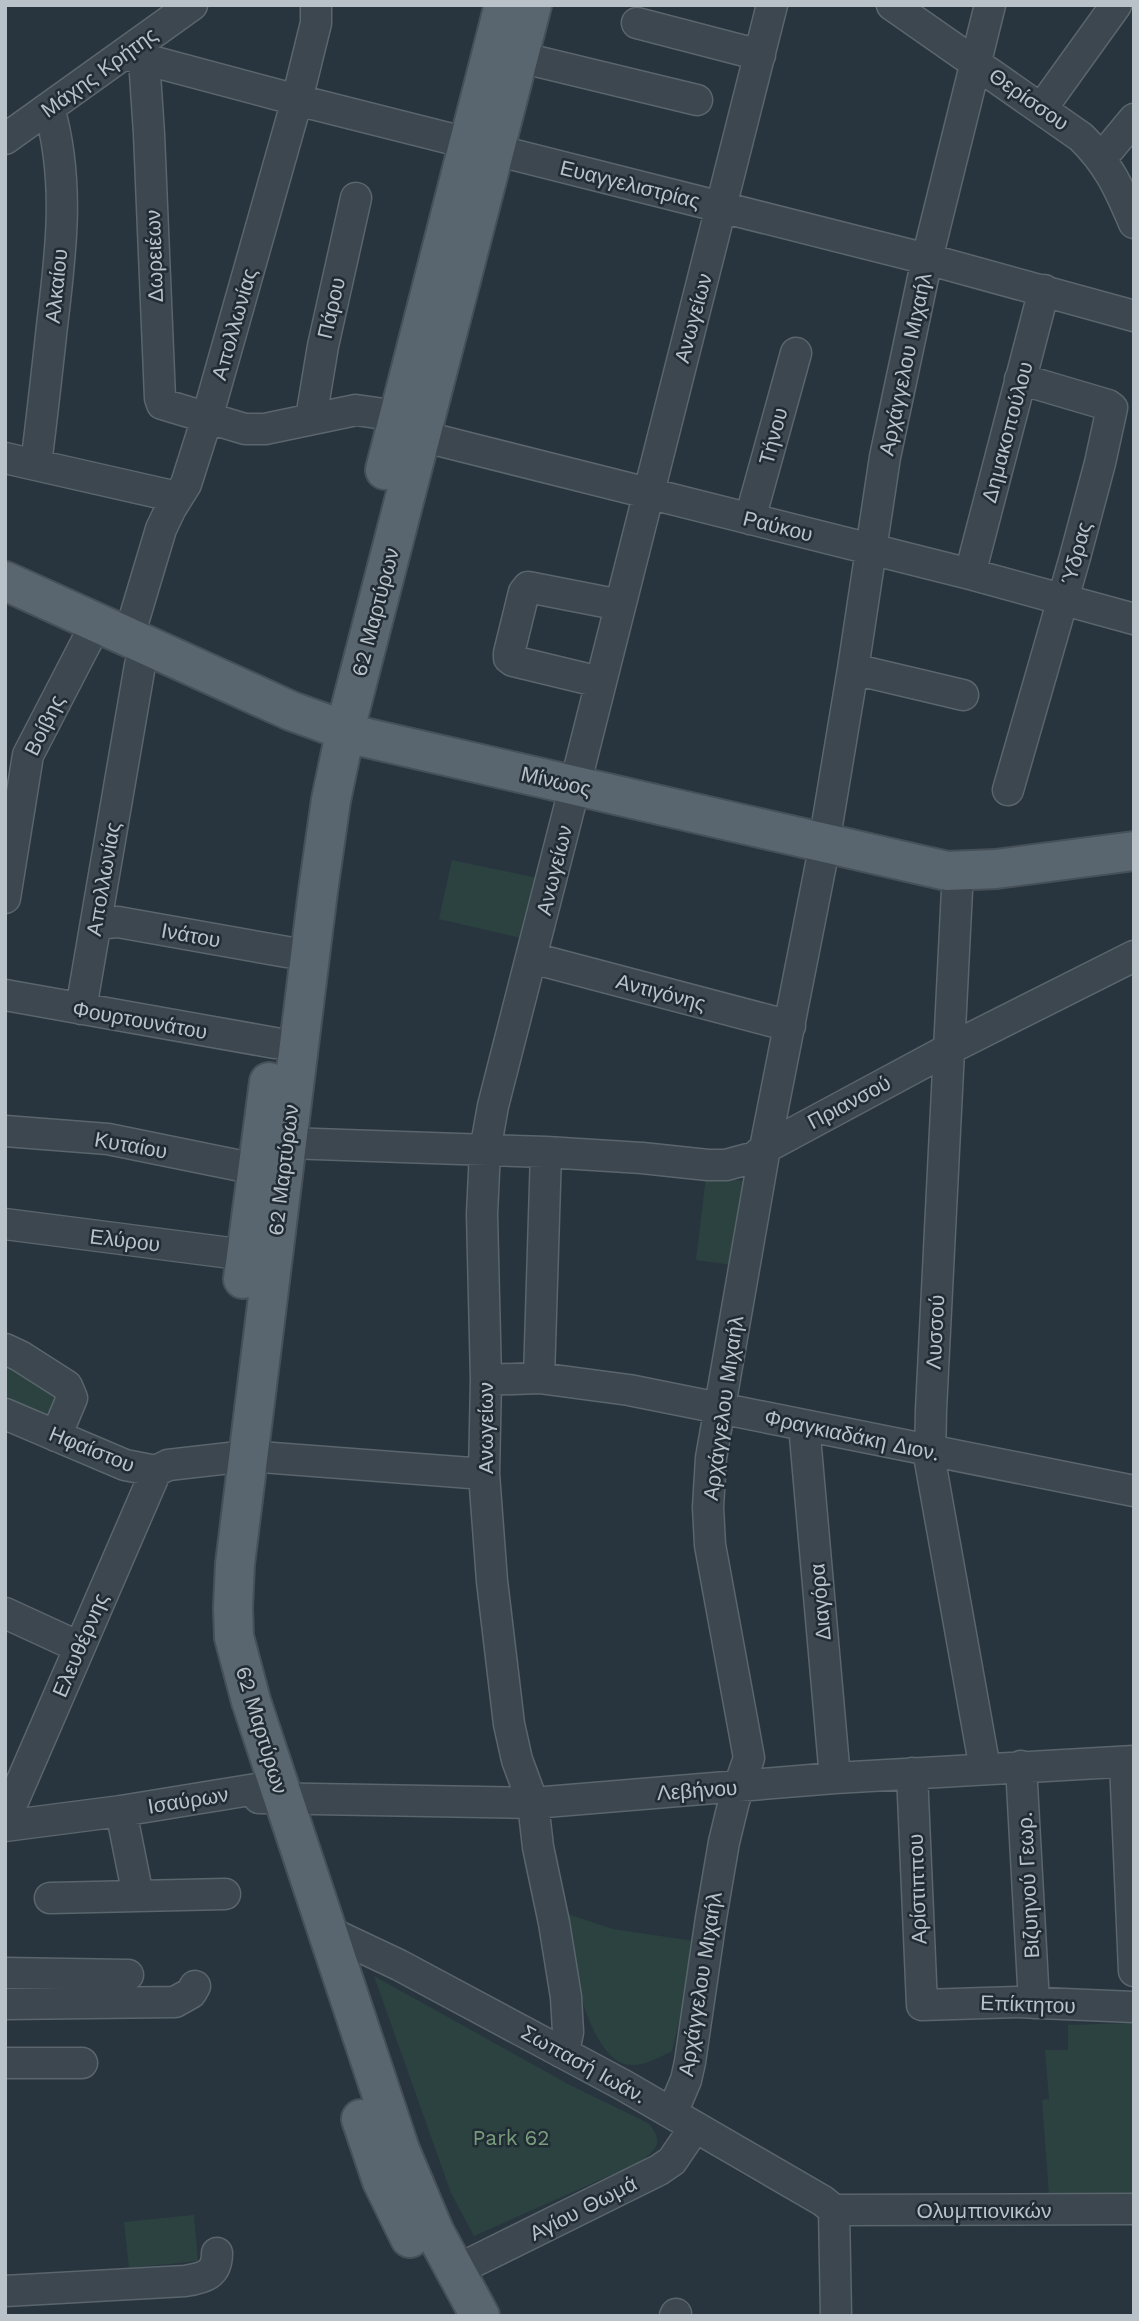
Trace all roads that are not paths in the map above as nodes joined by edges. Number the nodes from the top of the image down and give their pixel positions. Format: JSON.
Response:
{"nodes":[{"id":1,"x":192,"y":5,"type":"edge"},
{"id":2,"x":316,"y":5,"type":"edge"},
{"id":3,"x":504,"y":5,"type":"edge"},
{"id":4,"x":532,"y":5,"type":"edge"},
{"id":5,"x":772,"y":5,"type":"edge"},
{"id":6,"x":892,"y":5,"type":"edge"},
{"id":7,"x":990,"y":5,"type":"edge"},
{"id":8,"x":1116,"y":5,"type":"edge"},
{"id":9,"x":637,"y":23,"type":"dead end"},
{"id":10,"x":760,"y":55,"type":"junction"},
{"id":11,"x":134,"y":57,"type":"junction"},
{"id":12,"x":519,"y":57,"type":"junction"},
{"id":13,"x":975,"y":63,"type":"junction"},
{"id":14,"x":297,"y":100,"type":"junction"},
{"id":15,"x":698,"y":100,"type":"dead end"},
{"id":16,"x":49,"y":108,"type":"junction"},
{"id":17,"x":1042,"y":108,"type":"junction"},
{"id":18,"x":1134,"y":119,"type":"edge"},
{"id":19,"x":5,"y":139,"type":"edge"},
{"id":20,"x":481,"y":146,"type":"junction"},
{"id":21,"x":1099,"y":154,"type":"junction"},
{"id":22,"x":356,"y":198,"type":"dead end"},
{"id":23,"x":722,"y":207,"type":"junction"},
{"id":24,"x":1133,"y":221,"type":"edge"},
{"id":25,"x":927,"y":259,"type":"junction"},
{"id":26,"x":1044,"y":290,"type":"junction"},
{"id":27,"x":1134,"y":316,"type":"edge"},
{"id":28,"x":796,"y":352,"type":"dead end"},
{"id":29,"x":1020,"y":379,"type":"junction"},
{"id":30,"x":207,"y":418,"type":"junction"},
{"id":31,"x":311,"y":418,"type":"junction"},
{"id":32,"x":410,"y":426,"type":"junction"},
{"id":33,"x":5,"y":458,"type":"edge"},
{"id":34,"x":36,"y":464,"type":"junction"},
{"id":35,"x":647,"y":494,"type":"junction"},
{"id":36,"x":177,"y":497,"type":"junction"},
{"id":37,"x":750,"y":519,"type":"junction"},
{"id":38,"x":870,"y":550,"type":"junction"},
{"id":39,"x":970,"y":574,"type":"junction"},
{"id":40,"x":5,"y":581,"type":"edge"},
{"id":41,"x":1063,"y":599,"type":"junction"},
{"id":42,"x":5,"y":605,"type":"edge"},
{"id":43,"x":620,"y":605,"type":"junction"},
{"id":44,"x":1134,"y":619,"type":"edge"},
{"id":45,"x":87,"y":641,"type":"junction"},
{"id":46,"x":134,"y":651,"type":"junction"},
{"id":47,"x":853,"y":669,"type":"junction"},
{"id":48,"x":600,"y":682,"type":"junction"},
{"id":49,"x":963,"y":695,"type":"dead end"},
{"id":50,"x":333,"y":739,"type":"junction"},
{"id":51,"x":1008,"y":790,"type":"dead end"},
{"id":52,"x":572,"y":795,"type":"junction"},
{"id":53,"x":1134,"y":851,"type":"edge"},
{"id":54,"x":822,"y":854,"type":"junction"},
{"id":55,"x":1134,"y":871,"type":"edge"},
{"id":56,"x":957,"y":890,"type":"junction"},
{"id":57,"x":5,"y":898,"type":"edge"},
{"id":58,"x":96,"y":924,"type":"junction"},
{"id":59,"x":287,"y":952,"type":"junction"},
{"id":60,"x":1134,"y":957,"type":"edge"},
{"id":61,"x":532,"y":958,"type":"junction"},
{"id":62,"x":5,"y":995,"type":"edge"},
{"id":63,"x":81,"y":1009,"type":"junction"},
{"id":64,"x":790,"y":1026,"type":"junction"},
{"id":65,"x":275,"y":1043,"type":"junction"},
{"id":66,"x":949,"y":1048,"type":"junction"},
{"id":67,"x":5,"y":1131,"type":"edge"},
{"id":68,"x":287,"y":1143,"type":"junction"},
{"id":69,"x":765,"y":1148,"type":"junction"},
{"id":70,"x":485,"y":1151,"type":"junction"},
{"id":71,"x":546,"y":1152,"type":"junction"},
{"id":72,"x":256,"y":1168,"type":"junction"},
{"id":73,"x":5,"y":1224,"type":"edge"},
{"id":74,"x":246,"y":1255,"type":"junction"},
{"id":75,"x":5,"y":1349,"type":"edge"},
{"id":76,"x":539,"y":1378,"type":"junction"},
{"id":77,"x":486,"y":1380,"type":"junction"},
{"id":78,"x":720,"y":1408,"type":"junction"},
{"id":79,"x":5,"y":1414,"type":"edge"},
{"id":80,"x":804,"y":1425,"type":"junction"},
{"id":81,"x":56,"y":1436,"type":"junction"},
{"id":82,"x":930,"y":1451,"type":"junction"},
{"id":83,"x":234,"y":1457,"type":"junction"},
{"id":84,"x":156,"y":1471,"type":"junction"},
{"id":85,"x":484,"y":1474,"type":"junction"},
{"id":86,"x":1134,"y":1491,"type":"edge"},
{"id":87,"x":5,"y":1613,"type":"edge"},
{"id":88,"x":79,"y":1647,"type":"junction"},
{"id":89,"x":1129,"y":1762,"type":"edge"},
{"id":90,"x":1021,"y":1766,"type":"junction"},
{"id":91,"x":985,"y":1769,"type":"junction"},
{"id":92,"x":912,"y":1773,"type":"junction"},
{"id":93,"x":835,"y":1778,"type":"junction"},
{"id":94,"x":739,"y":1787,"type":"junction"},
{"id":95,"x":266,"y":1795,"type":"junction"},
{"id":96,"x":533,"y":1803,"type":"junction"},
{"id":97,"x":121,"y":1811,"type":"junction"},
{"id":98,"x":5,"y":1820,"type":"edge"},
{"id":99,"x":5,"y":1826,"type":"edge"},
{"id":100,"x":225,"y":1894,"type":"dead end"},
{"id":101,"x":138,"y":1896,"type":"junction"},
{"id":102,"x":50,"y":1898,"type":"dead end"},
{"id":103,"x":1133,"y":1923,"type":"edge"},
{"id":104,"x":327,"y":1931,"type":"junction"},
{"id":105,"x":1134,"y":1971,"type":"edge"},
{"id":106,"x":5,"y":1973,"type":"edge"},
{"id":107,"x":128,"y":1975,"type":"dead end"},
{"id":108,"x":195,"y":1986,"type":"dead end"},
{"id":109,"x":1034,"y":2003,"type":"junction"},
{"id":110,"x":5,"y":2004,"type":"edge"},
{"id":111,"x":922,"y":2004,"type":"joint"},
{"id":112,"x":1134,"y":2007,"type":"edge"},
{"id":113,"x":561,"y":2052,"type":"junction"},
{"id":114,"x":5,"y":2063,"type":"edge"},
{"id":115,"x":82,"y":2063,"type":"dead end"},
{"id":116,"x":683,"y":2120,"type":"junction"},
{"id":117,"x":1134,"y":2209,"type":"edge"},
{"id":118,"x":834,"y":2210,"type":"junction"},
{"id":119,"x":217,"y":2253,"type":"dead end"},
{"id":120,"x":455,"y":2271,"type":"junction"},
{"id":121,"x":5,"y":2291,"type":"edge"},
{"id":122,"x":472,"y":2315,"type":"edge"},
{"id":123,"x":836,"y":2316,"type":"edge"}],
"edges":[{"from":1,"to":11,"type":"street","name":"Μάχης Κρήτης"},
{"from":2,"to":14,"type":"street","name":"Απολλωνίας"},
{"from":3,"to":20,"type":"main road","name":"62 Μαρτύρων"},
{"from":4,"to":12,"type":"main road","name":"62 Μαρτύρων"},
{"from":5,"to":10,"type":"street","name":"Ανωγείων"},
{"from":6,"to":13,"type":"street","name":"Θερίσσου"},
{"from":7,"to":13,"type":"street","name":"Αρχάγγελου Μιχαήλ"},
{"from":8,"to":17,"type":"street"},
{"from":9,"to":10,"type":"street"},
{"from":10,"to":23,"type":"street","name":"Ανωγείων"},
{"from":11,"to":14,"type":"street","name":"Ευαγγελιστρίας"},
{"from":11,"to":16,"type":"street","name":"Μάχης Κρήτης"},
{"from":11,"to":30,"type":"street","name":"Δωρειέων"},
{"from":12,"to":15,"type":"street"},
{"from":12,"to":20,"type":"main road","name":"62 Μαρτύρων"},
{"from":13,"to":17,"type":"street","name":"Θερίσσου"},
{"from":13,"to":25,"type":"street","name":"Αρχάγγελου Μιχαήλ"},
{"from":14,"to":20,"type":"street","name":"Ευαγγελιστρίας"},
{"from":14,"to":30,"type":"street","name":"Απολλωνίας"},
{"from":16,"to":19,"type":"street","name":"Μάχης Κρήτης"},
{"from":16,"to":34,"type":"street","name":"Αλκαίου"},
{"from":17,"to":21,"type":"street","name":"Θερίσσου"},
{"from":18,"to":21,"type":"street"},
{"from":20,"to":23,"type":"street","name":"Ευαγγελιστρίας"},
{"from":20,"to":32,"type":"main road","name":"62 Μαρτύρων"},
{"from":21,"to":24,"type":"street","name":"Θερίσσου"},
{"from":22,"to":31,"type":"street","name":"Πάρου"},
{"from":23,"to":25,"type":"street","name":"Ευαγγελιστρίας"},
{"from":23,"to":35,"type":"street","name":"Ανωγείων"},
{"from":25,"to":26,"type":"street","name":"Ευαγγελιστρίας"},
{"from":25,"to":38,"type":"street","name":"Αρχάγγελου Μιχαήλ"},
{"from":26,"to":27,"type":"street","name":"Ευαγγελιστρίας"},
{"from":26,"to":29,"type":"street","name":"Δημακοπούλου"},
{"from":28,"to":37,"type":"street","name":"Τήνου"},
{"from":29,"to":39,"type":"street","name":"Δημακοπούλου"},
{"from":29,"to":41,"type":"street","name":"Ύδρας"},
{"from":30,"to":31,"type":"street","name":"Ραύκου"},
{"from":30,"to":36,"type":"street","name":"Απολλωνίας"},
{"from":31,"to":32,"type":"street","name":"Ραύκου"},
{"from":32,"to":35,"type":"street","name":"Ραύκου"},
{"from":32,"to":50,"type":"main road","name":"62 Μαρτύρων"},
{"from":33,"to":34,"type":"street"},
{"from":34,"to":36,"type":"street"},
{"from":35,"to":37,"type":"street","name":"Ραύκου"},
{"from":35,"to":43,"type":"street","name":"Ανωγείων"},
{"from":36,"to":46,"type":"street","name":"Απολλωνίας"},
{"from":37,"to":38,"type":"street","name":"Ραύκου"},
{"from":38,"to":39,"type":"street","name":"Ραύκου"},
{"from":38,"to":47,"type":"street","name":"Αρχάγγελου Μιχαήλ"},
{"from":39,"to":41,"type":"street","name":"Ραύκου"},
{"from":40,"to":46,"type":"main road","name":"Μίνωος"},
{"from":41,"to":44,"type":"street","name":"Ραύκου"},
{"from":41,"to":51,"type":"street","name":"Ύδρας"},
{"from":42,"to":45,"type":"main road","name":"Μίνωος"},
{"from":43,"to":48,"type":"street","name":"Ανωγείων"},
{"from":43,"to":48,"type":"street"},
{"from":45,"to":46,"type":"main road","name":"Μίνωος"},
{"from":45,"to":57,"type":"street","name":"Βοίβης"},
{"from":46,"to":50,"type":"main road","name":"Μίνωος"},
{"from":46,"to":58,"type":"street","name":"Απολλωνίας"},
{"from":47,"to":49,"type":"street"},
{"from":47,"to":54,"type":"street","name":"Αρχάγγελου Μιχαήλ"},
{"from":48,"to":52,"type":"street","name":"Ανωγείων"},
{"from":50,"to":52,"type":"main road","name":"Μίνωος"},
{"from":50,"to":59,"type":"main road","name":"62 Μαρτύρων"},
{"from":50,"to":68,"type":"main road","name":"62 Μαρτύρων"},
{"from":52,"to":54,"type":"main road","name":"Μίνωος"},
{"from":52,"to":61,"type":"street","name":"Ανωγείων"},
{"from":53,"to":54,"type":"main road","name":"Μίνωος"},
{"from":54,"to":56,"type":"main road","name":"Μίνωος"},
{"from":54,"to":64,"type":"street","name":"Αρχάγγελου Μιχαήλ"},
{"from":55,"to":56,"type":"main road","name":"Μίνωος"},
{"from":56,"to":66,"type":"street","name":"Λυσσού"},
{"from":58,"to":59,"type":"street","name":"Ινάτου"},
{"from":58,"to":63,"type":"street","name":"Απολλωνίας"},
{"from":59,"to":65,"type":"main road","name":"62 Μαρτύρων"},
{"from":60,"to":66,"type":"street","name":"Πριανσού"},
{"from":61,"to":64,"type":"street","name":"Αντιγόνης"},
{"from":61,"to":70,"type":"street","name":"Ανωγείων"},
{"from":62,"to":63,"type":"street","name":"Φουρτουνάτου"},
{"from":63,"to":65,"type":"street","name":"Φουρτουνάτου"},
{"from":64,"to":69,"type":"street","name":"Αρχάγγελου Μιχαήλ"},
{"from":65,"to":72,"type":"main road","name":"62 Μαρτύρων"},
{"from":66,"to":69,"type":"street","name":"Πριανσού"},
{"from":66,"to":82,"type":"street","name":"Λυσσού"},
{"from":67,"to":72,"type":"street","name":"Κυταίου"},
{"from":68,"to":70,"type":"street","name":"Πριανσού"},
{"from":68,"to":83,"type":"main road","name":"62 Μαρτύρων"},
{"from":69,"to":71,"type":"street","name":"Πριανσού"},
{"from":69,"to":78,"type":"street","name":"Αρχάγγελου Μιχαήλ"},
{"from":70,"to":71,"type":"street","name":"Πριανσού"},
{"from":70,"to":77,"type":"street","name":"Ανωγείων"},
{"from":71,"to":76,"type":"street"},
{"from":72,"to":74,"type":"main road","name":"62 Μαρτύρων"},
{"from":73,"to":74,"type":"street","name":"Ελύρου"},
{"from":74,"to":83,"type":"main road","name":"62 Μαρτύρων"},
{"from":75,"to":81,"type":"street"},
{"from":76,"to":77,"type":"street","name":"Φραγκιαδάκη Διον."},
{"from":76,"to":78,"type":"street","name":"Φραγκιαδάκη Διον."},
{"from":77,"to":85,"type":"street","name":"Ανωγείων"},
{"from":78,"to":80,"type":"street","name":"Φραγκιαδάκη Διον."},
{"from":78,"to":94,"type":"street","name":"Αρχάγγελου Μιχαήλ"},
{"from":79,"to":81,"type":"street","name":"Ηφαίστου"},
{"from":80,"to":82,"type":"street","name":"Φραγκιαδάκη Διον."},
{"from":80,"to":93,"type":"street","name":"Διαγόρα"},
{"from":81,"to":84,"type":"street","name":"Ηφαίστου"},
{"from":82,"to":86,"type":"street","name":"Φραγκιαδάκη Διον."},
{"from":82,"to":91,"type":"street","name":"Λυσσού"},
{"from":83,"to":84,"type":"street","name":"Ηφαίστου"},
{"from":83,"to":85,"type":"street"},
{"from":83,"to":95,"type":"main road","name":"62 Μαρτύρων"},
{"from":84,"to":88,"type":"street","name":"Ελευθέρνης"},
{"from":85,"to":96,"type":"street","name":"Ανωγείων"},
{"from":87,"to":88,"type":"street"},
{"from":88,"to":98,"type":"street","name":"Ελευθέρνης"},
{"from":89,"to":90,"type":"street","name":"Λεβήνου"},
{"from":89,"to":103,"type":"street"},
{"from":90,"to":91,"type":"street","name":"Λεβήνου"},
{"from":90,"to":109,"type":"street","name":"Βιζυηνού Γεωρ."},
{"from":91,"to":92,"type":"street","name":"Λεβήνου"},
{"from":92,"to":93,"type":"street","name":"Λεβήνου"},
{"from":92,"to":111,"type":"street","name":"Αρίστιππου"},
{"from":93,"to":94,"type":"street","name":"Λεβήνου"},
{"from":94,"to":96,"type":"street","name":"Λεβήνου"},
{"from":94,"to":116,"type":"street","name":"Αρχάγγελου Μιχαήλ"},
{"from":95,"to":96,"type":"street","name":"Λεβήνου"},
{"from":95,"to":97,"type":"street","name":"Ισαύρων"},
{"from":95,"to":104,"type":"main road","name":"62 Μαρτύρων"},
{"from":95,"to":122,"type":"main road","name":"62 Μαρτύρων"},
{"from":96,"to":113,"type":"street","name":"Ανωγείων"},
{"from":97,"to":99,"type":"street","name":"Ισαύρων"},
{"from":97,"to":101,"type":"street","name":"Ισαύρων"},
{"from":100,"to":101,"type":"street"},
{"from":101,"to":102,"type":"street"},
{"from":103,"to":105,"type":"street"},
{"from":104,"to":113,"type":"street","name":"Σωπασή Ιωάν."},
{"from":104,"to":120,"type":"main road","name":"62 Μαρτύρων"},
{"from":106,"to":107,"type":"street"},
{"from":108,"to":110,"type":"street"},
{"from":109,"to":111,"type":"street","name":"Επίκτητου"},
{"from":109,"to":112,"type":"street","name":"Επίκτητου"},
{"from":113,"to":116,"type":"street","name":"Σωπασή Ιωάν."},
{"from":114,"to":115,"type":"street"},
{"from":116,"to":118,"type":"street","name":"Σωπασή Ιωάν."},
{"from":116,"to":120,"type":"street","name":"Αγίου Θωμά"},
{"from":117,"to":118,"type":"street","name":"Ολυμπιονικών"},
{"from":118,"to":123,"type":"street"},
{"from":119,"to":121,"type":"street"},
{"from":120,"to":122,"type":"main road","name":"62 Μαρτύρων"}]}
